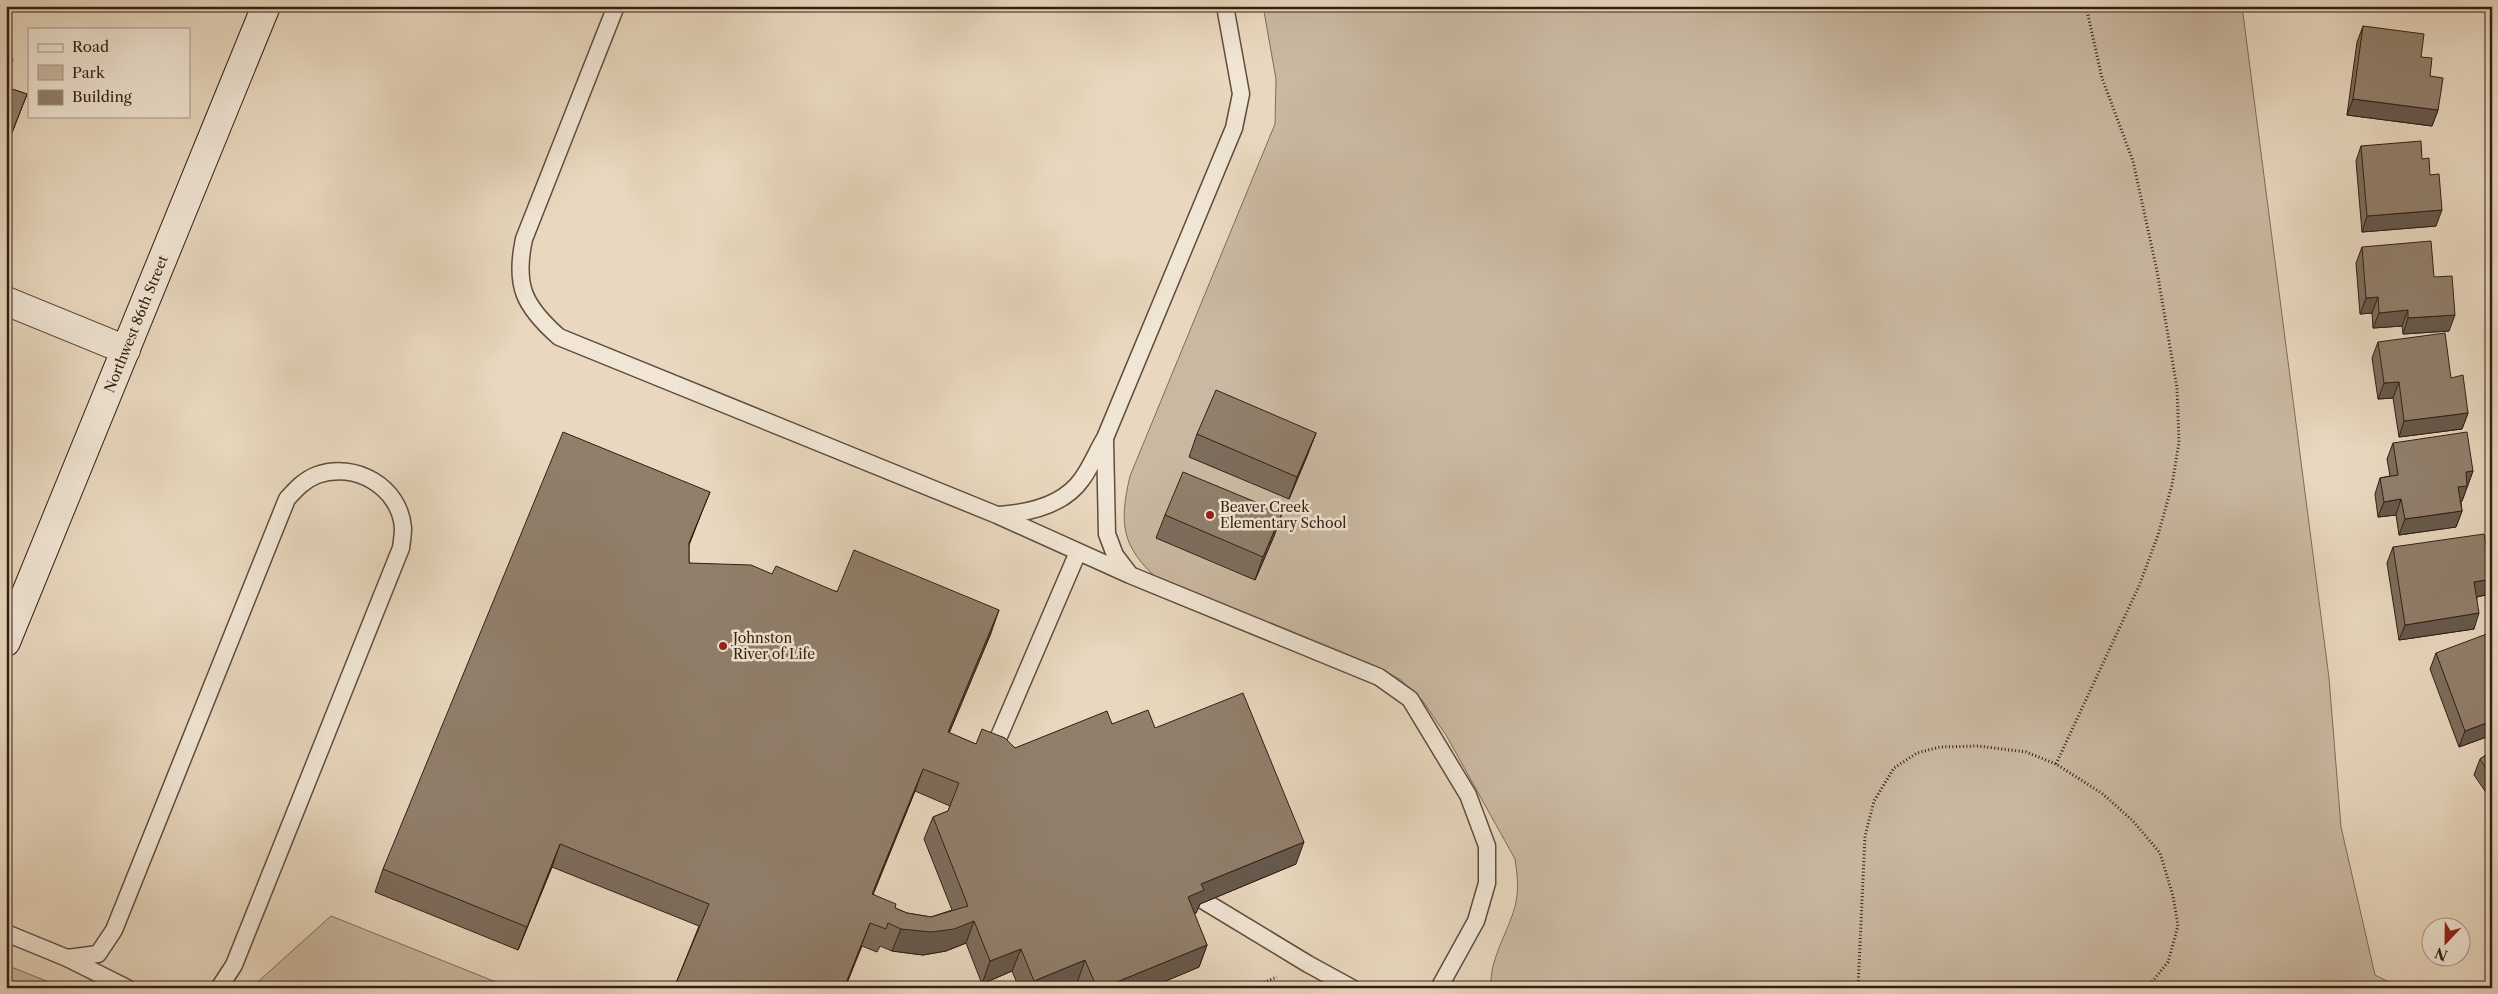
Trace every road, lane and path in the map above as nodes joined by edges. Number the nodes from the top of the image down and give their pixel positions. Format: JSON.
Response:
{"nodes":[{"id":1,"x":266,"y":6,"type":"edge"},
{"id":2,"x":616,"y":6,"type":"edge"},
{"id":3,"x":1226,"y":6,"type":"edge"},
{"id":4,"x":2086,"y":6,"type":"edge"},
{"id":5,"x":6,"y":301,"type":"edge"},
{"id":6,"x":126,"y":350,"type":"junction"},
{"id":7,"x":1105,"y":438,"type":"junction"},
{"id":8,"x":997,"y":515,"type":"junction"},
{"id":9,"x":1078,"y":552,"type":"junction"},
{"id":10,"x":1130,"y":576,"type":"junction"},
{"id":11,"x":6,"y":642,"type":"edge"},
{"id":12,"x":991,"y":755,"type":"edge"},
{"id":13,"x":2056,"y":764,"type":"junction"},
{"id":14,"x":1204,"y":902,"type":"edge"},
{"id":15,"x":6,"y":933,"type":"edge"},
{"id":16,"x":68,"y":958,"type":"junction"},
{"id":17,"x":127,"y":988,"type":"edge"},
{"id":18,"x":219,"y":988,"type":"edge"},
{"id":19,"x":1352,"y":988,"type":"edge"},
{"id":20,"x":1439,"y":988,"type":"edge"},
{"id":21,"x":1858,"y":988,"type":"edge"},
{"id":22,"x":2137,"y":988,"type":"edge"}],
"edges":[{"from":1,"to":6,"type":"main road","name":"Northwest 86th Street"},
{"from":2,"to":8,"type":"lane"},
{"from":3,"to":7,"type":"lane"},
{"from":4,"to":13,"type":"path"},
{"from":5,"to":6,"type":"main road"},
{"from":6,"to":11,"type":"main road","name":"Northwest 86th Street"},
{"from":7,"to":8,"type":"lane"},
{"from":7,"to":10,"type":"lane"},
{"from":8,"to":9,"type":"lane"},
{"from":9,"to":10,"type":"lane"},
{"from":9,"to":12,"type":"lane"},
{"from":10,"to":20,"type":"lane"},
{"from":13,"to":21,"type":"path"},
{"from":13,"to":22,"type":"path"},
{"from":14,"to":19,"type":"lane"},
{"from":15,"to":16,"type":"lane"},
{"from":16,"to":17,"type":"lane"},
{"from":16,"to":18,"type":"lane"}]}
